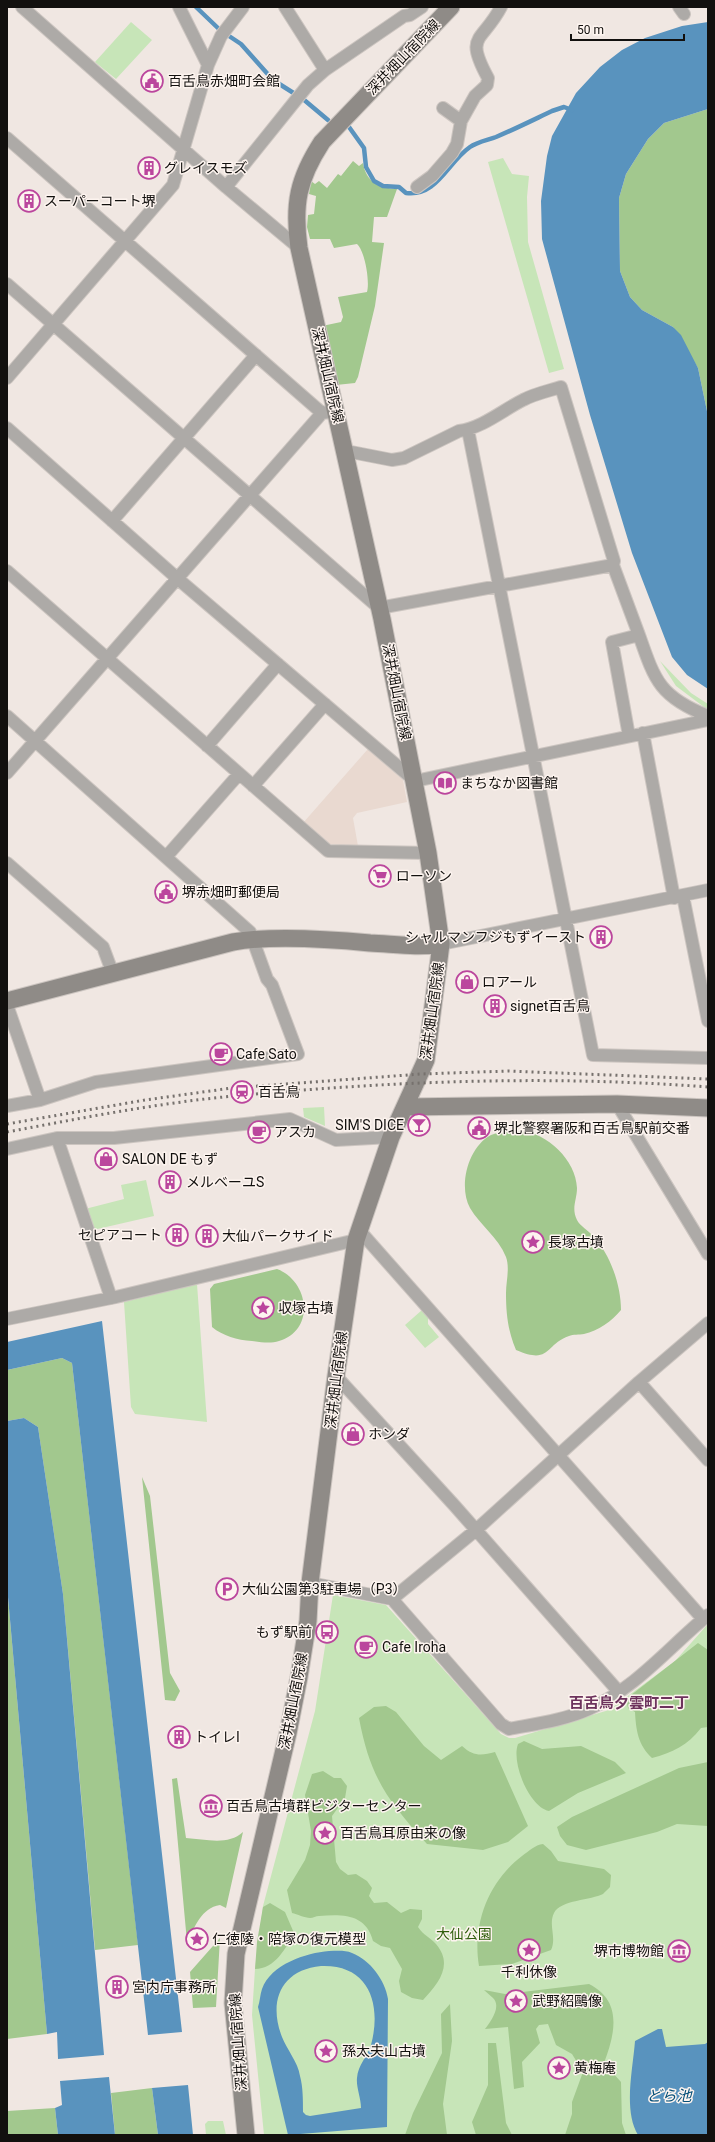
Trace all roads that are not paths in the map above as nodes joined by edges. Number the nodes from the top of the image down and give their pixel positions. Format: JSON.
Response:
{"nodes":[{"id":1,"x":22,"y":7,"type":"edge"},
{"id":2,"x":179,"y":7,"type":"edge"},
{"id":3,"x":243,"y":7,"type":"edge"},
{"id":4,"x":285,"y":7,"type":"edge"},
{"id":5,"x":422,"y":7,"type":"edge"},
{"id":6,"x":451,"y":7,"type":"edge"},
{"id":7,"x":501,"y":7,"type":"edge"},
{"id":8,"x":208,"y":65,"type":"junction"},
{"id":9,"x":325,"y":70,"type":"junction"},
{"id":10,"x":443,"y":108,"type":"dead end"},
{"id":11,"x":462,"y":121,"type":"junction"},
{"id":12,"x":7,"y":138,"type":"edge"},
{"id":13,"x":183,"y":147,"type":"junction"},
{"id":14,"x":226,"y":187,"type":"junction"},
{"id":15,"x":417,"y":187,"type":"dead end"},
{"id":16,"x":125,"y":241,"type":"junction"},
{"id":17,"x":299,"y":248,"type":"junction"},
{"id":18,"x":7,"y":284,"type":"edge"},
{"id":19,"x":53,"y":325,"type":"junction"},
{"id":20,"x":256,"y":355,"type":"junction"},
{"id":21,"x":7,"y":378,"type":"edge"},
{"id":22,"x":329,"y":412,"type":"junction"},
{"id":23,"x":7,"y":428,"type":"edge"},
{"id":24,"x":468,"y":430,"type":"junction"},
{"id":25,"x":182,"y":438,"type":"junction"},
{"id":26,"x":346,"y":451,"type":"junction"},
{"id":27,"x":250,"y":496,"type":"junction"},
{"id":28,"x":112,"y":521,"type":"junction"},
{"id":29,"x":613,"y":565,"type":"junction"},
{"id":30,"x":7,"y":571,"type":"edge"},
{"id":31,"x":178,"y":579,"type":"junction"},
{"id":32,"x":500,"y":585,"type":"junction"},
{"id":33,"x":379,"y":608,"type":"junction"},
{"id":34,"x":639,"y":635,"type":"junction"},
{"id":35,"x":106,"y":659,"type":"junction"},
{"id":36,"x":278,"y":664,"type":"junction"},
{"id":37,"x":324,"y":704,"type":"junction"},
{"id":38,"x":7,"y":716,"type":"edge"},
{"id":39,"x":708,"y":716,"type":"edge"},
{"id":40,"x":708,"y":720,"type":"edge"},
{"id":41,"x":643,"y":733,"type":"junction"},
{"id":42,"x":629,"y":736,"type":"junction"},
{"id":43,"x":35,"y":740,"type":"junction"},
{"id":44,"x":206,"y":746,"type":"junction"},
{"id":45,"x":533,"y":757,"type":"junction"},
{"id":46,"x":7,"y":773,"type":"edge"},
{"id":47,"x":239,"y":774,"type":"junction"},
{"id":48,"x":414,"y":781,"type":"junction"},
{"id":49,"x":253,"y":786,"type":"junction"},
{"id":50,"x":428,"y":853,"type":"junction"},
{"id":51,"x":166,"y":857,"type":"junction"},
{"id":52,"x":7,"y":863,"type":"edge"},
{"id":53,"x":708,"y":890,"type":"edge"},
{"id":54,"x":678,"y":897,"type":"junction"},
{"id":55,"x":566,"y":919,"type":"junction"},
{"id":56,"x":253,"y":939,"type":"junction"},
{"id":57,"x":441,"y":944,"type":"junction"},
{"id":58,"x":113,"y":974,"type":"junction"},
{"id":59,"x":7,"y":1001,"type":"edge"},
{"id":60,"x":7,"y":1005,"type":"edge"},
{"id":61,"x":708,"y":1021,"type":"edge"},
{"id":62,"x":708,"y":1058,"type":"edge"},
{"id":63,"x":40,"y":1100,"type":"junction"},
{"id":64,"x":617,"y":1104,"type":"junction"},
{"id":65,"x":7,"y":1106,"type":"edge"},
{"id":66,"x":405,"y":1107,"type":"junction"},
{"id":67,"x":708,"y":1108,"type":"edge"},
{"id":68,"x":391,"y":1137,"type":"junction"},
{"id":69,"x":57,"y":1138,"type":"junction"},
{"id":70,"x":7,"y":1149,"type":"edge"},
{"id":71,"x":357,"y":1235,"type":"junction"},
{"id":72,"x":708,"y":1254,"type":"edge"},
{"id":73,"x":111,"y":1298,"type":"junction"},
{"id":74,"x":7,"y":1319,"type":"edge"},
{"id":75,"x":708,"y":1323,"type":"edge"},
{"id":76,"x":336,"y":1376,"type":"junction"},
{"id":77,"x":640,"y":1382,"type":"junction"},
{"id":78,"x":559,"y":1455,"type":"junction"},
{"id":79,"x":708,"y":1460,"type":"edge"},
{"id":80,"x":476,"y":1530,"type":"junction"},
{"id":81,"x":310,"y":1583,"type":"junction"},
{"id":82,"x":392,"y":1599,"type":"junction"},
{"id":83,"x":705,"y":1617,"type":"edge"},
{"id":84,"x":619,"y":1692,"type":"junction"},
{"id":85,"x":246,"y":2135,"type":"edge"}],
"edges":[{"from":1,"to":13,"type":"street"},
{"from":2,"to":8,"type":"street"},
{"from":3,"to":8,"type":"street"},
{"from":4,"to":9,"type":"street"},
{"from":5,"to":9,"type":"street"},
{"from":6,"to":17,"type":"main road","name":"深井畑山宿院線"},
{"from":7,"to":11,"type":"street"},
{"from":8,"to":13,"type":"street"},
{"from":9,"to":14,"type":"street"},
{"from":10,"to":11,"type":"street"},
{"from":11,"to":15,"type":"street"},
{"from":12,"to":16,"type":"street"},
{"from":13,"to":14,"type":"street"},
{"from":13,"to":16,"type":"street"},
{"from":14,"to":17,"type":"street"},
{"from":16,"to":19,"type":"street"},
{"from":16,"to":20,"type":"street"},
{"from":17,"to":22,"type":"main road","name":"深井畑山宿院線"},
{"from":18,"to":19,"type":"street"},
{"from":19,"to":21,"type":"street"},
{"from":19,"to":25,"type":"street"},
{"from":20,"to":22,"type":"street"},
{"from":20,"to":25,"type":"street"},
{"from":22,"to":26,"type":"main road","name":"深井畑山宿院線"},
{"from":22,"to":27,"type":"street"},
{"from":23,"to":28,"type":"street"},
{"from":24,"to":26,"type":"street"},
{"from":24,"to":29,"type":"street"},
{"from":24,"to":32,"type":"street"},
{"from":25,"to":27,"type":"street"},
{"from":25,"to":28,"type":"street"},
{"from":26,"to":33,"type":"main road","name":"深井畑山宿院線"},
{"from":27,"to":31,"type":"street"},
{"from":27,"to":33,"type":"street"},
{"from":28,"to":31,"type":"street"},
{"from":29,"to":32,"type":"street"},
{"from":29,"to":34,"type":"street"},
{"from":30,"to":35,"type":"street"},
{"from":31,"to":35,"type":"street"},
{"from":31,"to":36,"type":"street"},
{"from":32,"to":33,"type":"street"},
{"from":32,"to":45,"type":"street"},
{"from":33,"to":48,"type":"main road","name":"深井畑山宿院線"},
{"from":34,"to":39,"type":"street"},
{"from":34,"to":42,"type":"street"},
{"from":35,"to":43,"type":"street"},
{"from":35,"to":44,"type":"street"},
{"from":36,"to":37,"type":"street"},
{"from":36,"to":44,"type":"street"},
{"from":37,"to":48,"type":"street"},
{"from":37,"to":49,"type":"street"},
{"from":38,"to":43,"type":"street"},
{"from":40,"to":41,"type":"street"},
{"from":41,"to":42,"type":"street"},
{"from":41,"to":54,"type":"street"},
{"from":42,"to":45,"type":"street"},
{"from":43,"to":46,"type":"street"},
{"from":43,"to":51,"type":"street"},
{"from":44,"to":47,"type":"street"},
{"from":45,"to":48,"type":"street"},
{"from":45,"to":55,"type":"street"},
{"from":47,"to":49,"type":"street"},
{"from":47,"to":51,"type":"street"},
{"from":48,"to":50,"type":"main road","name":"深井畑山宿院線"},
{"from":49,"to":50,"type":"street"},
{"from":50,"to":57,"type":"main road","name":"深井畑山宿院線"},
{"from":51,"to":56,"type":"street"},
{"from":52,"to":58,"type":"street"},
{"from":53,"to":54,"type":"street"},
{"from":54,"to":55,"type":"street"},
{"from":54,"to":61,"type":"street"},
{"from":55,"to":57,"type":"street"},
{"from":55,"to":62,"type":"street"},
{"from":56,"to":57,"type":"main road"},
{"from":56,"to":58,"type":"main road"},
{"from":56,"to":63,"type":"street"},
{"from":57,"to":66,"type":"main road","name":"深井畑山宿院線"},
{"from":58,"to":59,"type":"main road"},
{"from":60,"to":63,"type":"street"},
{"from":63,"to":65,"type":"street"},
{"from":64,"to":66,"type":"main road"},
{"from":64,"to":67,"type":"main road"},
{"from":64,"to":72,"type":"street"},
{"from":66,"to":68,"type":"main road","name":"深井畑山宿院線"},
{"from":68,"to":69,"type":"street"},
{"from":68,"to":71,"type":"main road","name":"深井畑山宿院線"},
{"from":69,"to":70,"type":"street"},
{"from":69,"to":73,"type":"street"},
{"from":71,"to":73,"type":"street"},
{"from":71,"to":76,"type":"main road","name":"深井畑山宿院線"},
{"from":71,"to":78,"type":"street"},
{"from":73,"to":74,"type":"street"},
{"from":75,"to":77,"type":"street"},
{"from":76,"to":80,"type":"street"},
{"from":76,"to":81,"type":"main road","name":"深井畑山宿院線"},
{"from":77,"to":78,"type":"street"},
{"from":77,"to":79,"type":"street"},
{"from":78,"to":80,"type":"street"},
{"from":78,"to":83,"type":"street"},
{"from":80,"to":82,"type":"street"},
{"from":80,"to":84,"type":"street"},
{"from":81,"to":82,"type":"street"},
{"from":81,"to":85,"type":"main road","name":"深井畑山宿院線"},
{"from":82,"to":84,"type":"street"},
{"from":83,"to":84,"type":"street"}]}
